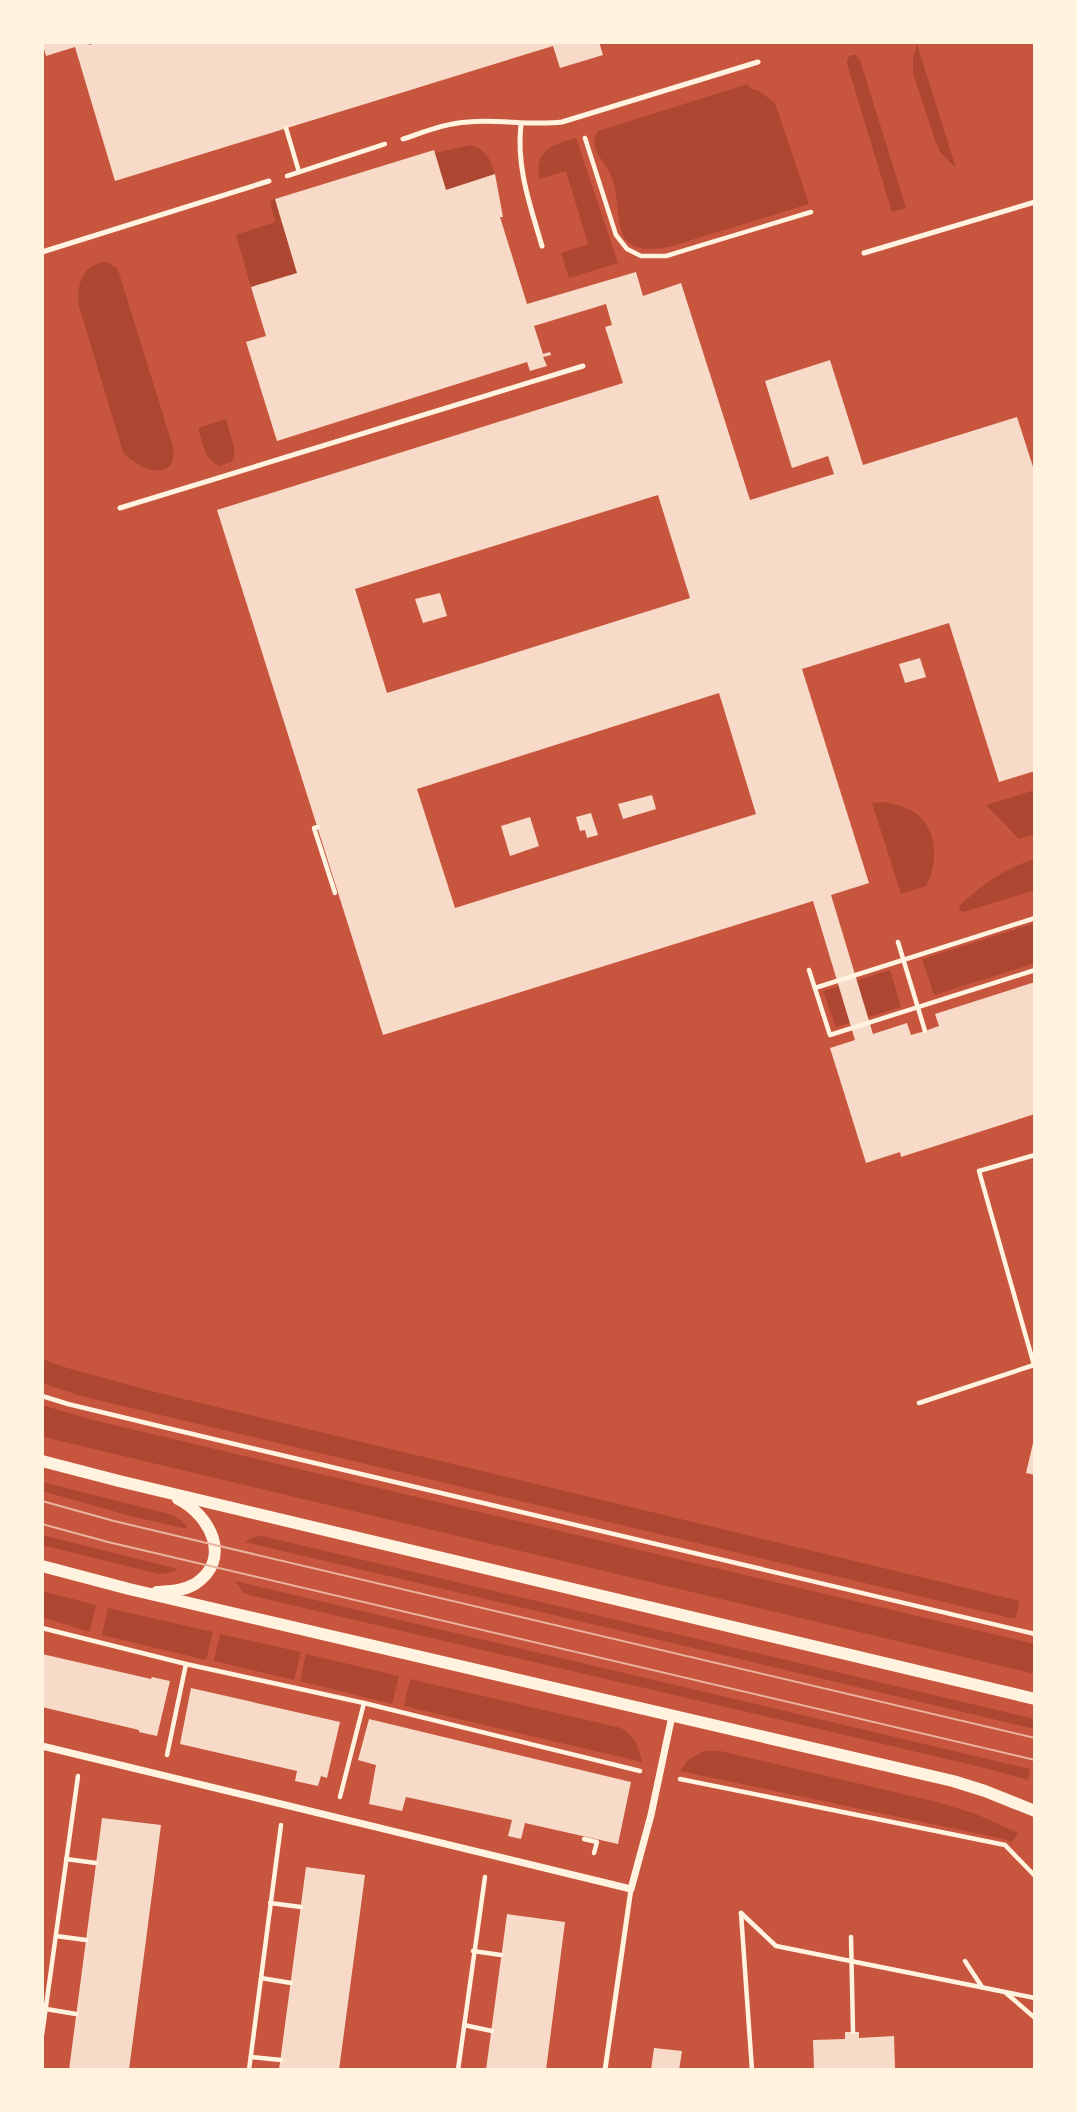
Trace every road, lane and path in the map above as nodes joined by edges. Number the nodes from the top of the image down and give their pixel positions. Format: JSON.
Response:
{"nodes":[{"id":1,"x":758,"y":62,"type":"dead end"},
{"id":2,"x":579,"y":117,"type":"junction"},
{"id":3,"x":521,"y":124,"type":"junction"},
{"id":4,"x":286,"y":128,"type":"dead end"},
{"id":5,"x":403,"y":139,"type":"joint"},
{"id":6,"x":299,"y":172,"type":"junction"},
{"id":7,"x":269,"y":181,"type":"joint"},
{"id":8,"x":1035,"y":202,"type":"edge"},
{"id":9,"x":811,"y":212,"type":"dead end"},
{"id":10,"x":542,"y":246,"type":"dead end"},
{"id":11,"x":42,"y":253,"type":"edge"},
{"id":12,"x":864,"y":253,"type":"dead end"},
{"id":13,"x":583,"y":366,"type":"dead end"},
{"id":14,"x":120,"y":508,"type":"dead end"},
{"id":15,"x":318,"y":827,"type":"dead end"},
{"id":16,"x":335,"y":893,"type":"dead end"},
{"id":17,"x":1035,"y":918,"type":"edge"},
{"id":18,"x":898,"y":942,"type":"dead end"},
{"id":19,"x":904,"y":961,"type":"junction"},
{"id":20,"x":808,"y":970,"type":"dead end"},
{"id":21,"x":1035,"y":970,"type":"edge"},
{"id":22,"x":815,"y":988,"type":"junction"},
{"id":23,"x":918,"y":1008,"type":"junction"},
{"id":24,"x":925,"y":1031,"type":"dead end"},
{"id":25,"x":1035,"y":1155,"type":"edge"},
{"id":26,"x":42,"y":1396,"type":"edge"},
{"id":27,"x":919,"y":1403,"type":"dead end"},
{"id":28,"x":42,"y":1461,"type":"edge"},
{"id":29,"x":158,"y":1491,"type":"junction"},
{"id":30,"x":42,"y":1566,"type":"edge"},
{"id":31,"x":128,"y":1589,"type":"junction"},
{"id":32,"x":42,"y":1628,"type":"edge"},
{"id":33,"x":1035,"y":1634,"type":"edge"},
{"id":34,"x":186,"y":1664,"type":"junction"},
{"id":35,"x":1035,"y":1699,"type":"edge"},
{"id":36,"x":364,"y":1703,"type":"junction"},
{"id":37,"x":672,"y":1716,"type":"junction"},
{"id":38,"x":42,"y":1746,"type":"edge"},
{"id":39,"x":81,"y":1756,"type":"junction"},
{"id":40,"x":163,"y":1775,"type":"junction"},
{"id":41,"x":660,"y":1775,"type":"junction"},
{"id":42,"x":293,"y":1807,"type":"junction"},
{"id":43,"x":1035,"y":1811,"type":"edge"},
{"id":44,"x":335,"y":1817,"type":"junction"},
{"id":45,"x":584,"y":1839,"type":"dead end"},
{"id":46,"x":594,"y":1853,"type":"dead end"},
{"id":47,"x":66,"y":1859,"type":"junction"},
{"id":48,"x":96,"y":1863,"type":"dead end"},
{"id":49,"x":485,"y":1873,"type":"dead end"},
{"id":50,"x":1035,"y":1876,"type":"edge"},
{"id":51,"x":631,"y":1889,"type":"junction"},
{"id":52,"x":270,"y":1903,"type":"junction"},
{"id":53,"x":301,"y":1907,"type":"dead end"},
{"id":54,"x":56,"y":1936,"type":"junction"},
{"id":55,"x":851,"y":1937,"type":"dead end"},
{"id":56,"x":86,"y":1940,"type":"dead end"},
{"id":57,"x":473,"y":1951,"type":"junction"},
{"id":58,"x":501,"y":1955,"type":"dead end"},
{"id":59,"x":852,"y":1961,"type":"junction"},
{"id":60,"x":965,"y":1961,"type":"dead end"},
{"id":61,"x":261,"y":1978,"type":"junction"},
{"id":62,"x":291,"y":1983,"type":"dead end"},
{"id":63,"x":982,"y":1988,"type":"junction"},
{"id":64,"x":1005,"y":1992,"type":"junction"},
{"id":65,"x":1035,"y":1998,"type":"edge"},
{"id":66,"x":46,"y":2009,"type":"junction"},
{"id":67,"x":76,"y":2014,"type":"dead end"},
{"id":68,"x":1035,"y":2018,"type":"edge"},
{"id":69,"x":464,"y":2025,"type":"junction"},
{"id":70,"x":492,"y":2031,"type":"dead end"},
{"id":71,"x":853,"y":2032,"type":"dead end"},
{"id":72,"x":42,"y":2035,"type":"edge"},
{"id":73,"x":251,"y":2057,"type":"junction"},
{"id":74,"x":281,"y":2060,"type":"dead end"},
{"id":75,"x":249,"y":2070,"type":"edge"},
{"id":76,"x":458,"y":2070,"type":"edge"},
{"id":77,"x":605,"y":2070,"type":"edge"},
{"id":78,"x":752,"y":2070,"type":"edge"}],
"edges":[{"from":1,"to":2,"type":"lane"},
{"from":2,"to":3,"type":"lane"},
{"from":2,"to":9,"type":"path"},
{"from":3,"to":5,"type":"lane"},
{"from":3,"to":10,"type":"lane"},
{"from":4,"to":6,"type":"path"},
{"from":5,"to":6,"type":"path"},
{"from":6,"to":7,"type":"path"},
{"from":7,"to":11,"type":"lane"},
{"from":8,"to":12,"type":"lane"},
{"from":13,"to":14,"type":"lane"},
{"from":15,"to":16,"type":"path"},
{"from":17,"to":19,"type":"path"},
{"from":18,"to":19,"type":"path"},
{"from":19,"to":22,"type":"path"},
{"from":19,"to":23,"type":"path"},
{"from":20,"to":22,"type":"path"},
{"from":21,"to":23,"type":"path"},
{"from":22,"to":23,"type":"path"},
{"from":23,"to":24,"type":"path"},
{"from":25,"to":27,"type":"path"},
{"from":26,"to":33,"type":"path"},
{"from":28,"to":29,"type":"street"},
{"from":29,"to":31,"type":"street"},
{"from":29,"to":35,"type":"street"},
{"from":30,"to":31,"type":"street"},
{"from":31,"to":37,"type":"street"},
{"from":32,"to":34,"type":"path"},
{"from":34,"to":36,"type":"path"},
{"from":34,"to":40,"type":"path"},
{"from":36,"to":41,"type":"path"},
{"from":36,"to":44,"type":"path"},
{"from":37,"to":41,"type":"street"},
{"from":37,"to":43,"type":"street"},
{"from":38,"to":39,"type":"street"},
{"from":39,"to":40,"type":"street"},
{"from":39,"to":47,"type":"path"},
{"from":40,"to":42,"type":"street"},
{"from":41,"to":50,"type":"path"},
{"from":41,"to":51,"type":"street"},
{"from":42,"to":44,"type":"street"},
{"from":42,"to":52,"type":"path"},
{"from":44,"to":51,"type":"street"},
{"from":45,"to":46,"type":"path"},
{"from":47,"to":48,"type":"path"},
{"from":47,"to":54,"type":"path"},
{"from":49,"to":57,"type":"path"},
{"from":51,"to":77,"type":"lane"},
{"from":52,"to":53,"type":"path"},
{"from":52,"to":61,"type":"path"},
{"from":54,"to":56,"type":"path"},
{"from":54,"to":66,"type":"path"},
{"from":55,"to":59,"type":"path"},
{"from":57,"to":58,"type":"path"},
{"from":57,"to":69,"type":"path"},
{"from":59,"to":63,"type":"path"},
{"from":59,"to":71,"type":"path"},
{"from":59,"to":78,"type":"path"},
{"from":60,"to":63,"type":"path"},
{"from":61,"to":62,"type":"path"},
{"from":61,"to":73,"type":"path"},
{"from":63,"to":64,"type":"path"},
{"from":64,"to":65,"type":"path"},
{"from":64,"to":68,"type":"path"},
{"from":66,"to":67,"type":"path"},
{"from":66,"to":72,"type":"path"},
{"from":69,"to":70,"type":"path"},
{"from":69,"to":76,"type":"path"},
{"from":73,"to":74,"type":"path"},
{"from":73,"to":75,"type":"path"}]}
